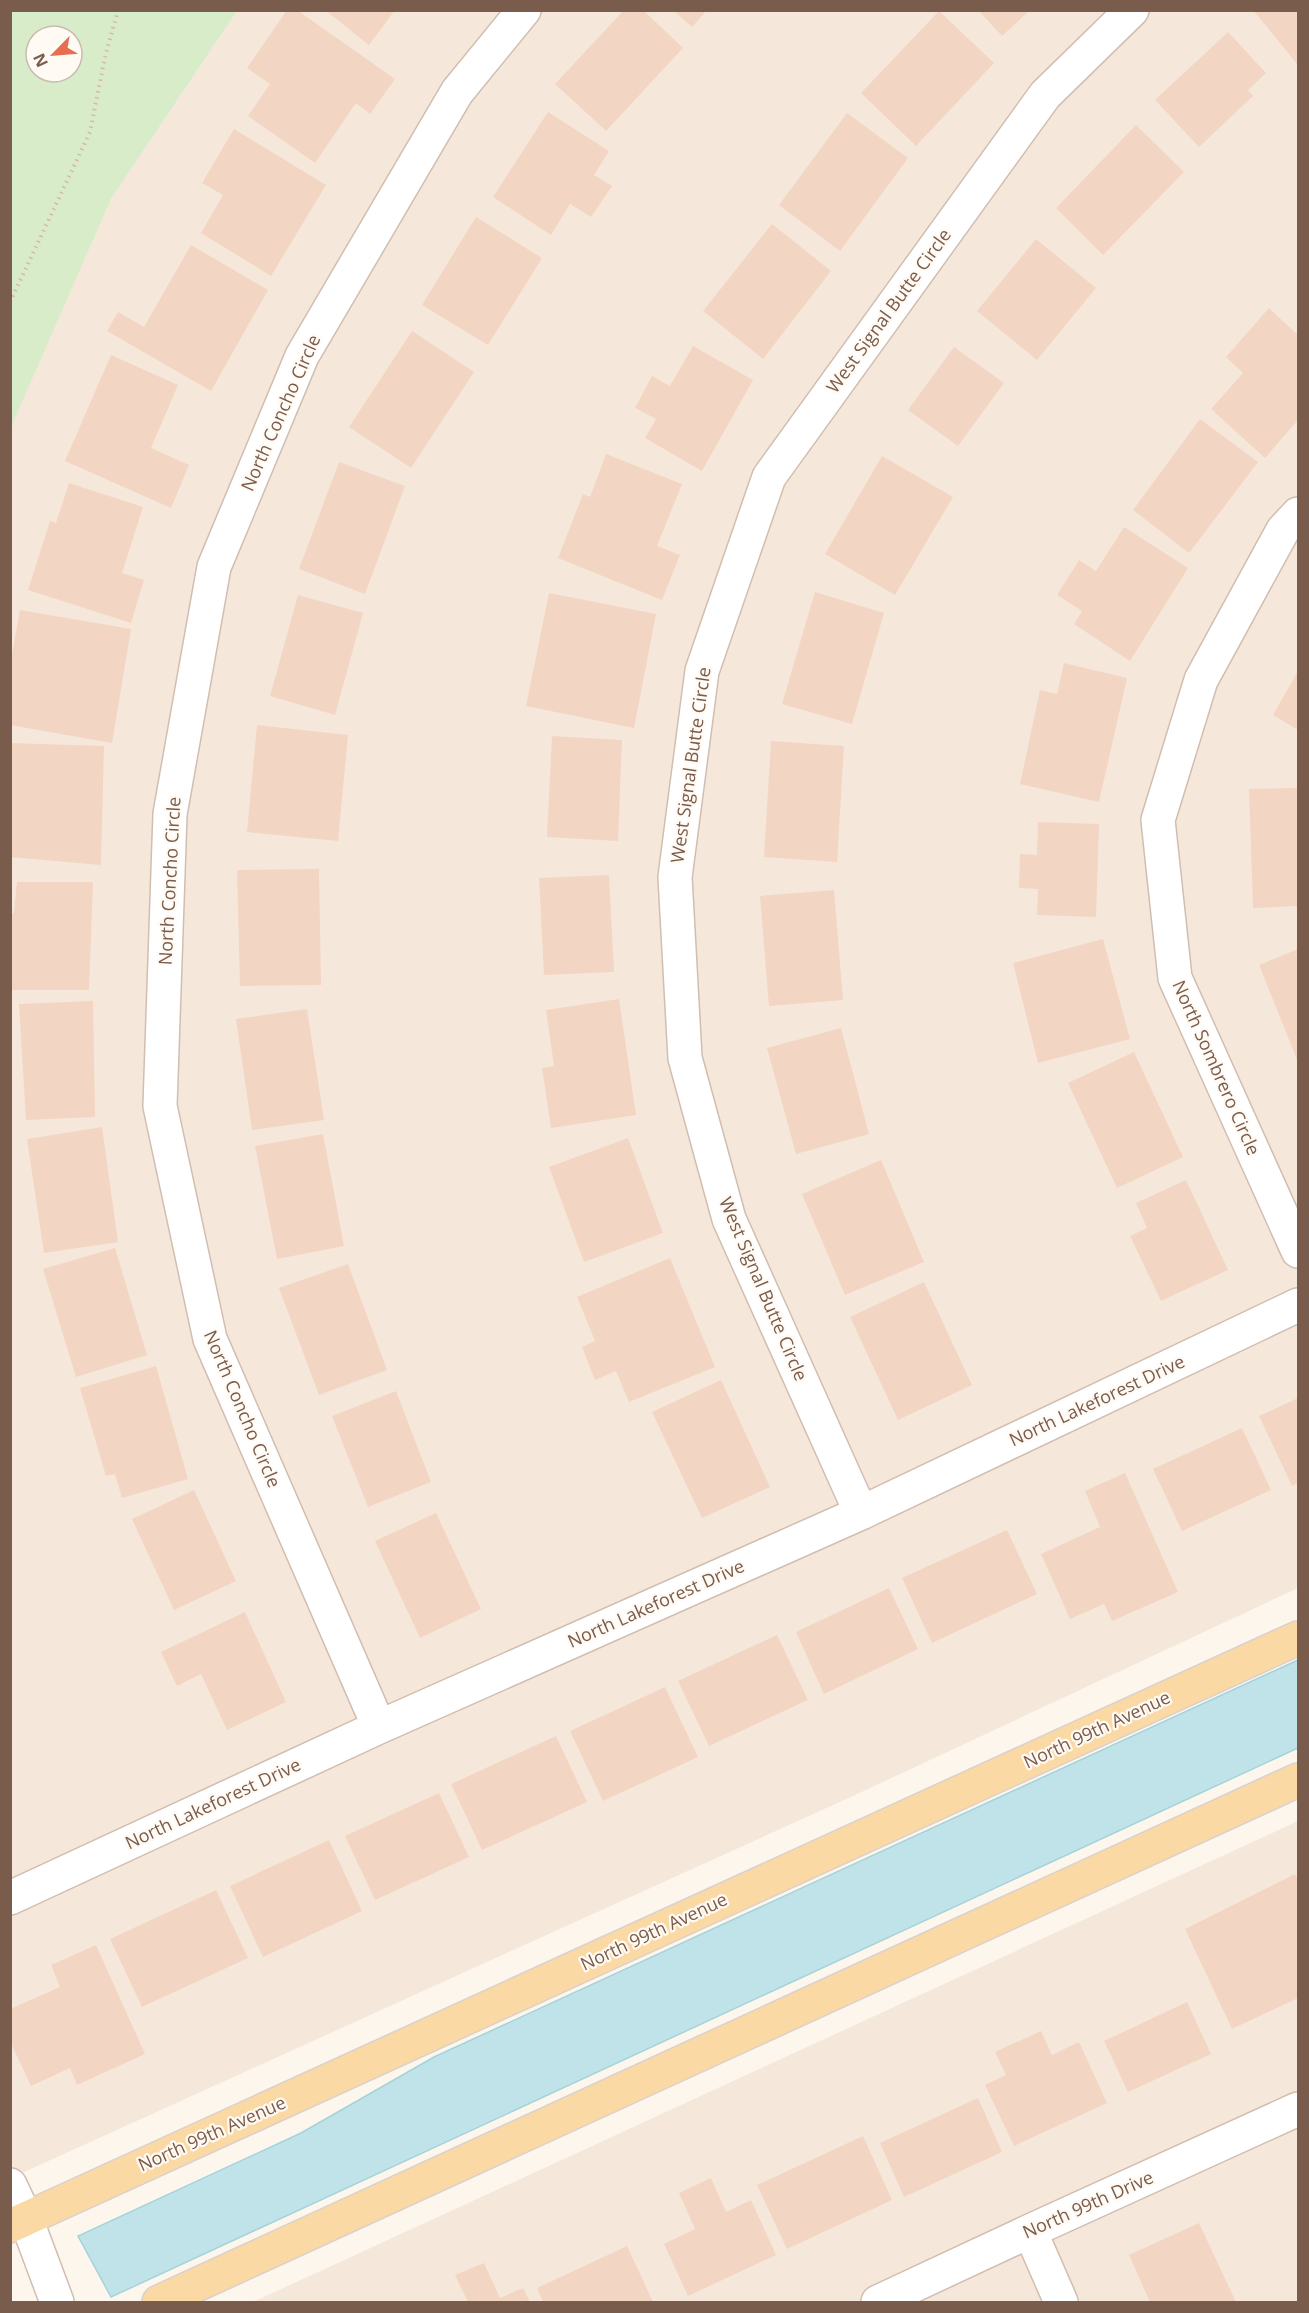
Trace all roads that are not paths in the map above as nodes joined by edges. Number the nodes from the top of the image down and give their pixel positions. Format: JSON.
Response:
{"nodes":[{"id":1,"x":524,"y":10,"type":"edge"},
{"id":2,"x":1132,"y":10,"type":"edge"},
{"id":3,"x":1299,"y":514,"type":"edge"},
{"id":4,"x":1299,"y":1251,"type":"edge"},
{"id":5,"x":1299,"y":1305,"type":"edge"},
{"id":6,"x":861,"y":1513,"type":"junction"},
{"id":7,"x":1299,"y":1638,"type":"edge"},
{"id":8,"x":379,"y":1727,"type":"junction"},
{"id":9,"x":1299,"y":1780,"type":"edge"},
{"id":10,"x":10,"y":1898,"type":"edge"},
{"id":11,"x":1299,"y":2109,"type":"edge"},
{"id":12,"x":10,"y":2185,"type":"edge"},
{"id":13,"x":18,"y":2223,"type":"edge"},
{"id":14,"x":1030,"y":2231,"type":"junction"},
{"id":15,"x":53,"y":2292,"type":"edge"},
{"id":16,"x":159,"y":2302,"type":"edge"},
{"id":17,"x":878,"y":2302,"type":"edge"},
{"id":18,"x":1061,"y":2302,"type":"edge"}],
"edges":[{"from":1,"to":8,"type":"street","name":"North Concho Circle"},
{"from":2,"to":6,"type":"street","name":"West Signal Butte Circle"},
{"from":3,"to":4,"type":"street","name":"North Sombrero Circle"},
{"from":5,"to":6,"type":"street","name":"North Lakeforest Drive"},
{"from":6,"to":8,"type":"street","name":"North Lakeforest Drive"},
{"from":7,"to":13,"type":"main road","name":"North 99th Avenue"},
{"from":8,"to":10,"type":"street","name":"North Lakeforest Drive"},
{"from":9,"to":16,"type":"main road"},
{"from":11,"to":14,"type":"street","name":"North 99th Drive"},
{"from":12,"to":13,"type":"street"},
{"from":13,"to":15,"type":"street"},
{"from":14,"to":17,"type":"street","name":"North 99th Drive"},
{"from":14,"to":18,"type":"street"}]}
